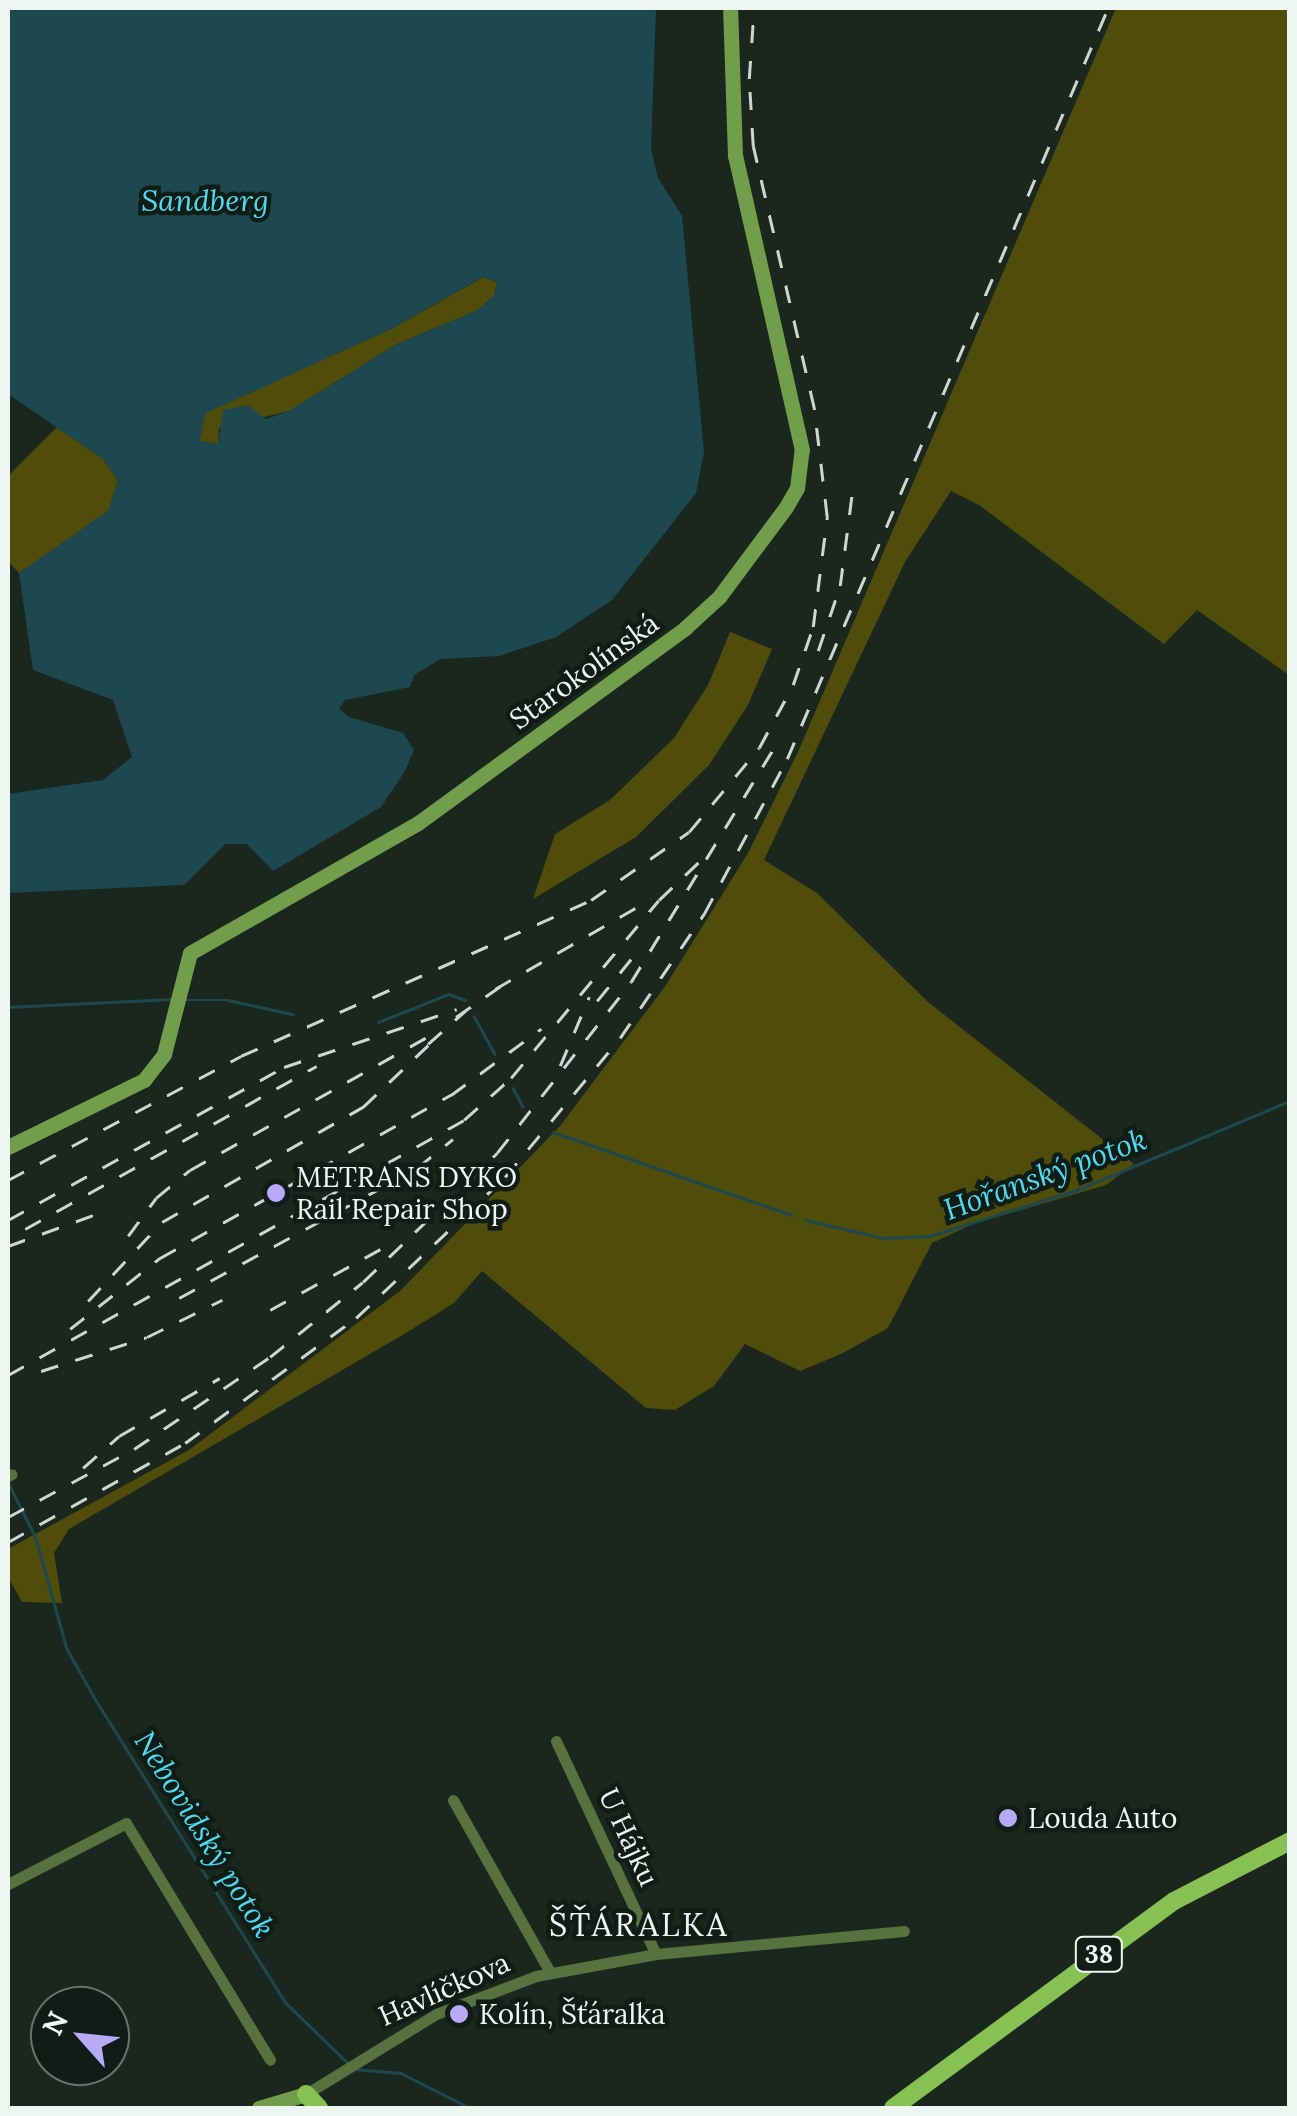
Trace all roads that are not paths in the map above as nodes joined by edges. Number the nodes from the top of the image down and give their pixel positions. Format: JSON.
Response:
{"nodes":[{"id":1,"x":730,"y":8,"type":"edge"},
{"id":2,"x":8,"y":1148,"type":"edge"},
{"id":3,"x":556,"y":1741,"type":"dead end"},
{"id":4,"x":453,"y":1800,"type":"dead end"},
{"id":5,"x":1290,"y":1841,"type":"edge"},
{"id":6,"x":8,"y":1884,"type":"edge"},
{"id":7,"x":904,"y":1931,"type":"dead end"},
{"id":8,"x":656,"y":1954,"type":"junction"},
{"id":9,"x":550,"y":1972,"type":"junction"},
{"id":10,"x":270,"y":2060,"type":"dead end"},
{"id":11,"x":312,"y":2101,"type":"edge"},
{"id":12,"x":259,"y":2108,"type":"edge"},
{"id":13,"x":893,"y":2108,"type":"edge"}],
"edges":[{"from":1,"to":2,"type":"street","name":"Starokolínská"},
{"from":3,"to":8,"type":"street","name":"U Hájku"},
{"from":4,"to":9,"type":"street"},
{"from":5,"to":13,"type":"main road","number":"38"},
{"from":6,"to":10,"type":"street"},
{"from":7,"to":8,"type":"street","name":"Havlíčkova"},
{"from":8,"to":9,"type":"street","name":"Havlíčkova"},
{"from":9,"to":11,"type":"street","name":"Havlíčkova"},
{"from":11,"to":12,"type":"street","name":"Havlíčkova"}]}
